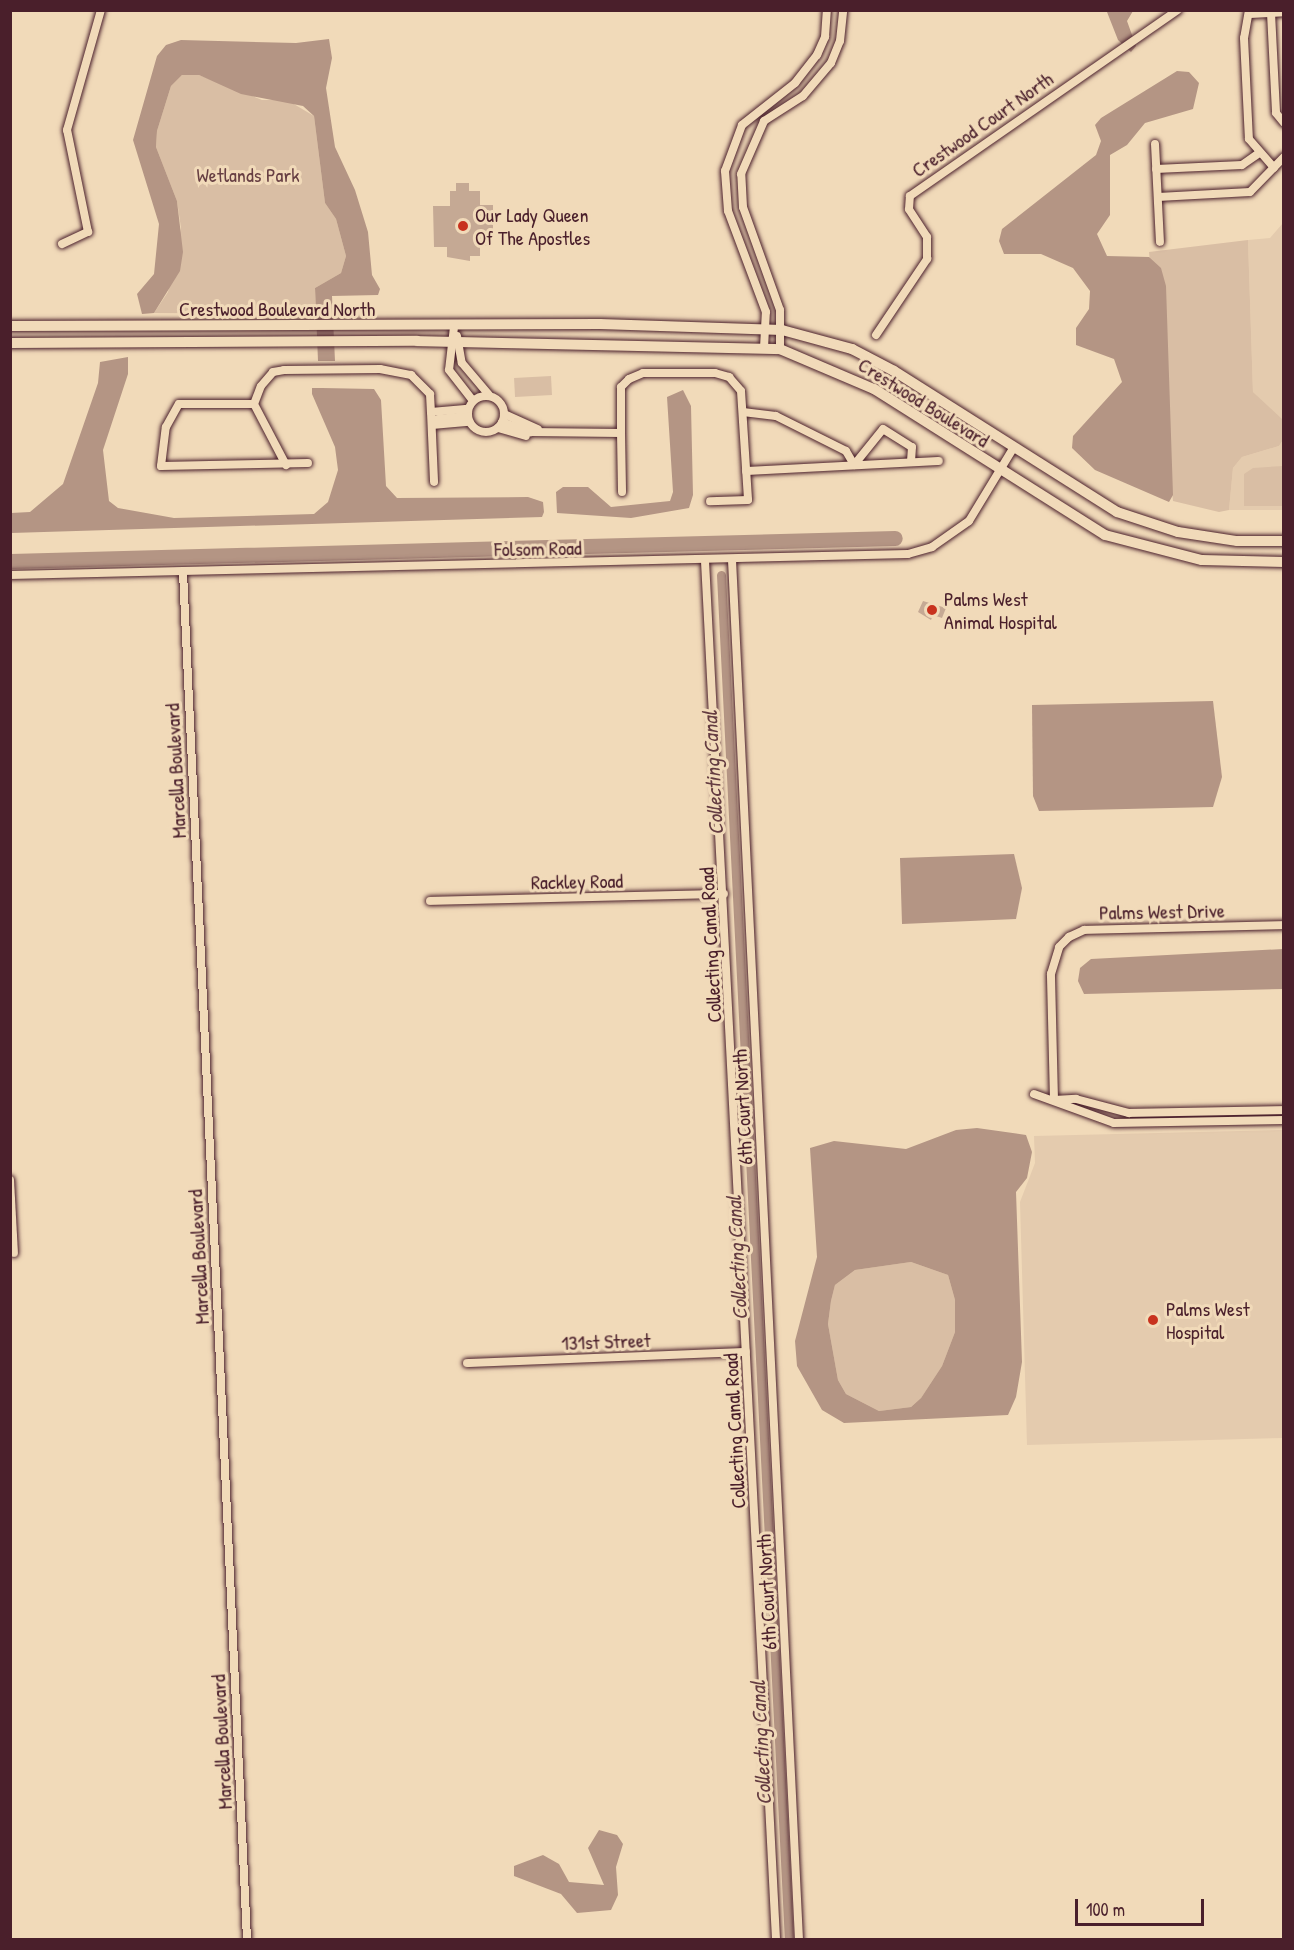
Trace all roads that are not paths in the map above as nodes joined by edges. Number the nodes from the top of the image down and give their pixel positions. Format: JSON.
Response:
{"nodes":[{"id":1,"x":101,"y":10,"type":"edge"},
{"id":2,"x":827,"y":10,"type":"edge"},
{"id":3,"x":843,"y":10,"type":"edge"},
{"id":4,"x":1179,"y":10,"type":"edge"},
{"id":5,"x":1250,"y":12,"type":"edge"},
{"id":6,"x":1284,"y":12,"type":"edge"},
{"id":7,"x":1271,"y":13,"type":"junction"},
{"id":8,"x":1284,"y":123,"type":"edge"},
{"id":9,"x":1155,"y":144,"type":"dead end"},
{"id":10,"x":1258,"y":154,"type":"junction"},
{"id":11,"x":1284,"y":157,"type":"edge"},
{"id":12,"x":1274,"y":168,"type":"junction"},
{"id":13,"x":1156,"y":169,"type":"junction"},
{"id":14,"x":1158,"y":197,"type":"junction"},
{"id":15,"x":1160,"y":242,"type":"dead end"},
{"id":16,"x":62,"y":244,"type":"dead end"},
{"id":17,"x":10,"y":326,"type":"edge"},
{"id":18,"x":544,"y":326,"type":"joint"},
{"id":19,"x":454,"y":327,"type":"junction"},
{"id":20,"x":766,"y":328,"type":"junction"},
{"id":21,"x":782,"y":330,"type":"junction"},
{"id":22,"x":876,"y":335,"type":"dead end"},
{"id":23,"x":417,"y":341,"type":"joint"},
{"id":24,"x":455,"y":341,"type":"junction"},
{"id":25,"x":10,"y":343,"type":"edge"},
{"id":26,"x":764,"y":348,"type":"junction"},
{"id":27,"x":780,"y":349,"type":"junction"},
{"id":28,"x":490,"y":396,"type":"junction"},
{"id":29,"x":254,"y":404,"type":"junction"},
{"id":30,"x":470,"y":412,"type":"junction"},
{"id":31,"x":743,"y":412,"type":"junction"},
{"id":32,"x":431,"y":418,"type":"junction"},
{"id":33,"x":501,"y":421,"type":"junction"},
{"id":34,"x":621,"y":433,"type":"junction"},
{"id":35,"x":1014,"y":447,"type":"junction"},
{"id":36,"x":939,"y":460,"type":"dead end"},
{"id":37,"x":911,"y":462,"type":"junction"},
{"id":38,"x":308,"y":463,"type":"dead end"},
{"id":39,"x":286,"y":465,"type":"junction"},
{"id":40,"x":854,"y":465,"type":"junction"},
{"id":41,"x":746,"y":471,"type":"junction"},
{"id":42,"x":1000,"y":471,"type":"junction"},
{"id":43,"x":434,"y":482,"type":"dead end"},
{"id":44,"x":622,"y":492,"type":"dead end"},
{"id":45,"x":710,"y":501,"type":"dead end"},
{"id":46,"x":1284,"y":541,"type":"edge"},
{"id":47,"x":732,"y":560,"type":"junction"},
{"id":48,"x":705,"y":561,"type":"junction"},
{"id":49,"x":1284,"y":562,"type":"edge"},
{"id":50,"x":183,"y":572,"type":"junction"},
{"id":51,"x":10,"y":575,"type":"edge"},
{"id":52,"x":724,"y":894,"type":"junction"},
{"id":53,"x":430,"y":901,"type":"dead end"},
{"id":54,"x":1284,"y":925,"type":"edge"},
{"id":55,"x":1034,"y":1094,"type":"dead end"},
{"id":56,"x":1054,"y":1100,"type":"junction"},
{"id":57,"x":1284,"y":1110,"type":"edge"},
{"id":58,"x":1284,"y":1120,"type":"edge"},
{"id":59,"x":10,"y":1180,"type":"edge"},
{"id":60,"x":14,"y":1253,"type":"dead end"},
{"id":61,"x":746,"y":1352,"type":"junction"},
{"id":62,"x":467,"y":1363,"type":"dead end"},
{"id":63,"x":247,"y":1940,"type":"edge"},
{"id":64,"x":776,"y":1940,"type":"edge"},
{"id":65,"x":799,"y":1940,"type":"edge"}],
"edges":[{"from":1,"to":16,"type":"street"},
{"from":2,"to":20,"type":"street"},
{"from":3,"to":21,"type":"street"},
{"from":4,"to":22,"type":"street","name":"Crestwood Court North"},
{"from":5,"to":7,"type":"street"},
{"from":5,"to":10,"type":"street"},
{"from":6,"to":7,"type":"street"},
{"from":7,"to":8,"type":"street"},
{"from":9,"to":13,"type":"street"},
{"from":10,"to":12,"type":"street"},
{"from":10,"to":13,"type":"street"},
{"from":11,"to":12,"type":"street"},
{"from":12,"to":14,"type":"street"},
{"from":13,"to":14,"type":"street"},
{"from":14,"to":15,"type":"street"},
{"from":17,"to":19,"type":"main road","name":"Crestwood Boulevard North"},
{"from":18,"to":19,"type":"main road","name":"Crestwood Boulevard North"},
{"from":18,"to":20,"type":"main road","name":"Crestwood Boulevard"},
{"from":19,"to":24,"type":"street"},
{"from":20,"to":21,"type":"main road","name":"Crestwood Boulevard"},
{"from":20,"to":26,"type":"street"},
{"from":21,"to":27,"type":"street"},
{"from":21,"to":35,"type":"main road","name":"Crestwood Boulevard"},
{"from":23,"to":24,"type":"main road","name":"Crestwood Boulevard"},
{"from":23,"to":25,"type":"main road","name":"Crestwood Boulevard North"},
{"from":24,"to":26,"type":"main road","name":"Crestwood Boulevard"},
{"from":24,"to":28,"type":"street"},
{"from":24,"to":30,"type":"street"},
{"from":26,"to":27,"type":"main road","name":"Crestwood Boulevard"},
{"from":27,"to":42,"type":"main road","name":"Crestwood Boulevard"},
{"from":28,"to":30,"type":"street"},
{"from":28,"to":33,"type":"street"},
{"from":29,"to":32,"type":"street"},
{"from":29,"to":39,"type":"street"},
{"from":29,"to":39,"type":"street"},
{"from":30,"to":32,"type":"street"},
{"from":30,"to":32,"type":"street"},
{"from":30,"to":33,"type":"street"},
{"from":31,"to":34,"type":"street"},
{"from":31,"to":40,"type":"street"},
{"from":31,"to":41,"type":"street"},
{"from":32,"to":43,"type":"street"},
{"from":33,"to":34,"type":"street"},
{"from":34,"to":44,"type":"street"},
{"from":35,"to":42,"type":"street","name":"Folsom Road"},
{"from":35,"to":46,"type":"main road","name":"Crestwood Boulevard"},
{"from":36,"to":37,"type":"street"},
{"from":37,"to":40,"type":"street"},
{"from":37,"to":40,"type":"street"},
{"from":38,"to":39,"type":"street"},
{"from":40,"to":41,"type":"street"},
{"from":41,"to":45,"type":"street"},
{"from":42,"to":47,"type":"street","name":"Folsom Road"},
{"from":42,"to":49,"type":"main road","name":"Crestwood Boulevard"},
{"from":47,"to":48,"type":"street","name":"Folsom Road"},
{"from":47,"to":65,"type":"street","name":"6th Court North"},
{"from":48,"to":50,"type":"street","name":"Folsom Road"},
{"from":48,"to":52,"type":"street","name":"Collecting Canal Road"},
{"from":50,"to":51,"type":"street","name":"Folsom Road"},
{"from":50,"to":63,"type":"street","name":"Marcella Boulevard"},
{"from":52,"to":53,"type":"street","name":"Rackley Road"},
{"from":52,"to":61,"type":"street","name":"Collecting Canal Road"},
{"from":54,"to":56,"type":"street","name":"Palms West Drive"},
{"from":55,"to":56,"type":"street"},
{"from":56,"to":57,"type":"street"},
{"from":56,"to":58,"type":"street"},
{"from":59,"to":60,"type":"street"},
{"from":61,"to":62,"type":"street","name":"131st Street"},
{"from":61,"to":64,"type":"street","name":"Collecting Canal Road"}]}
